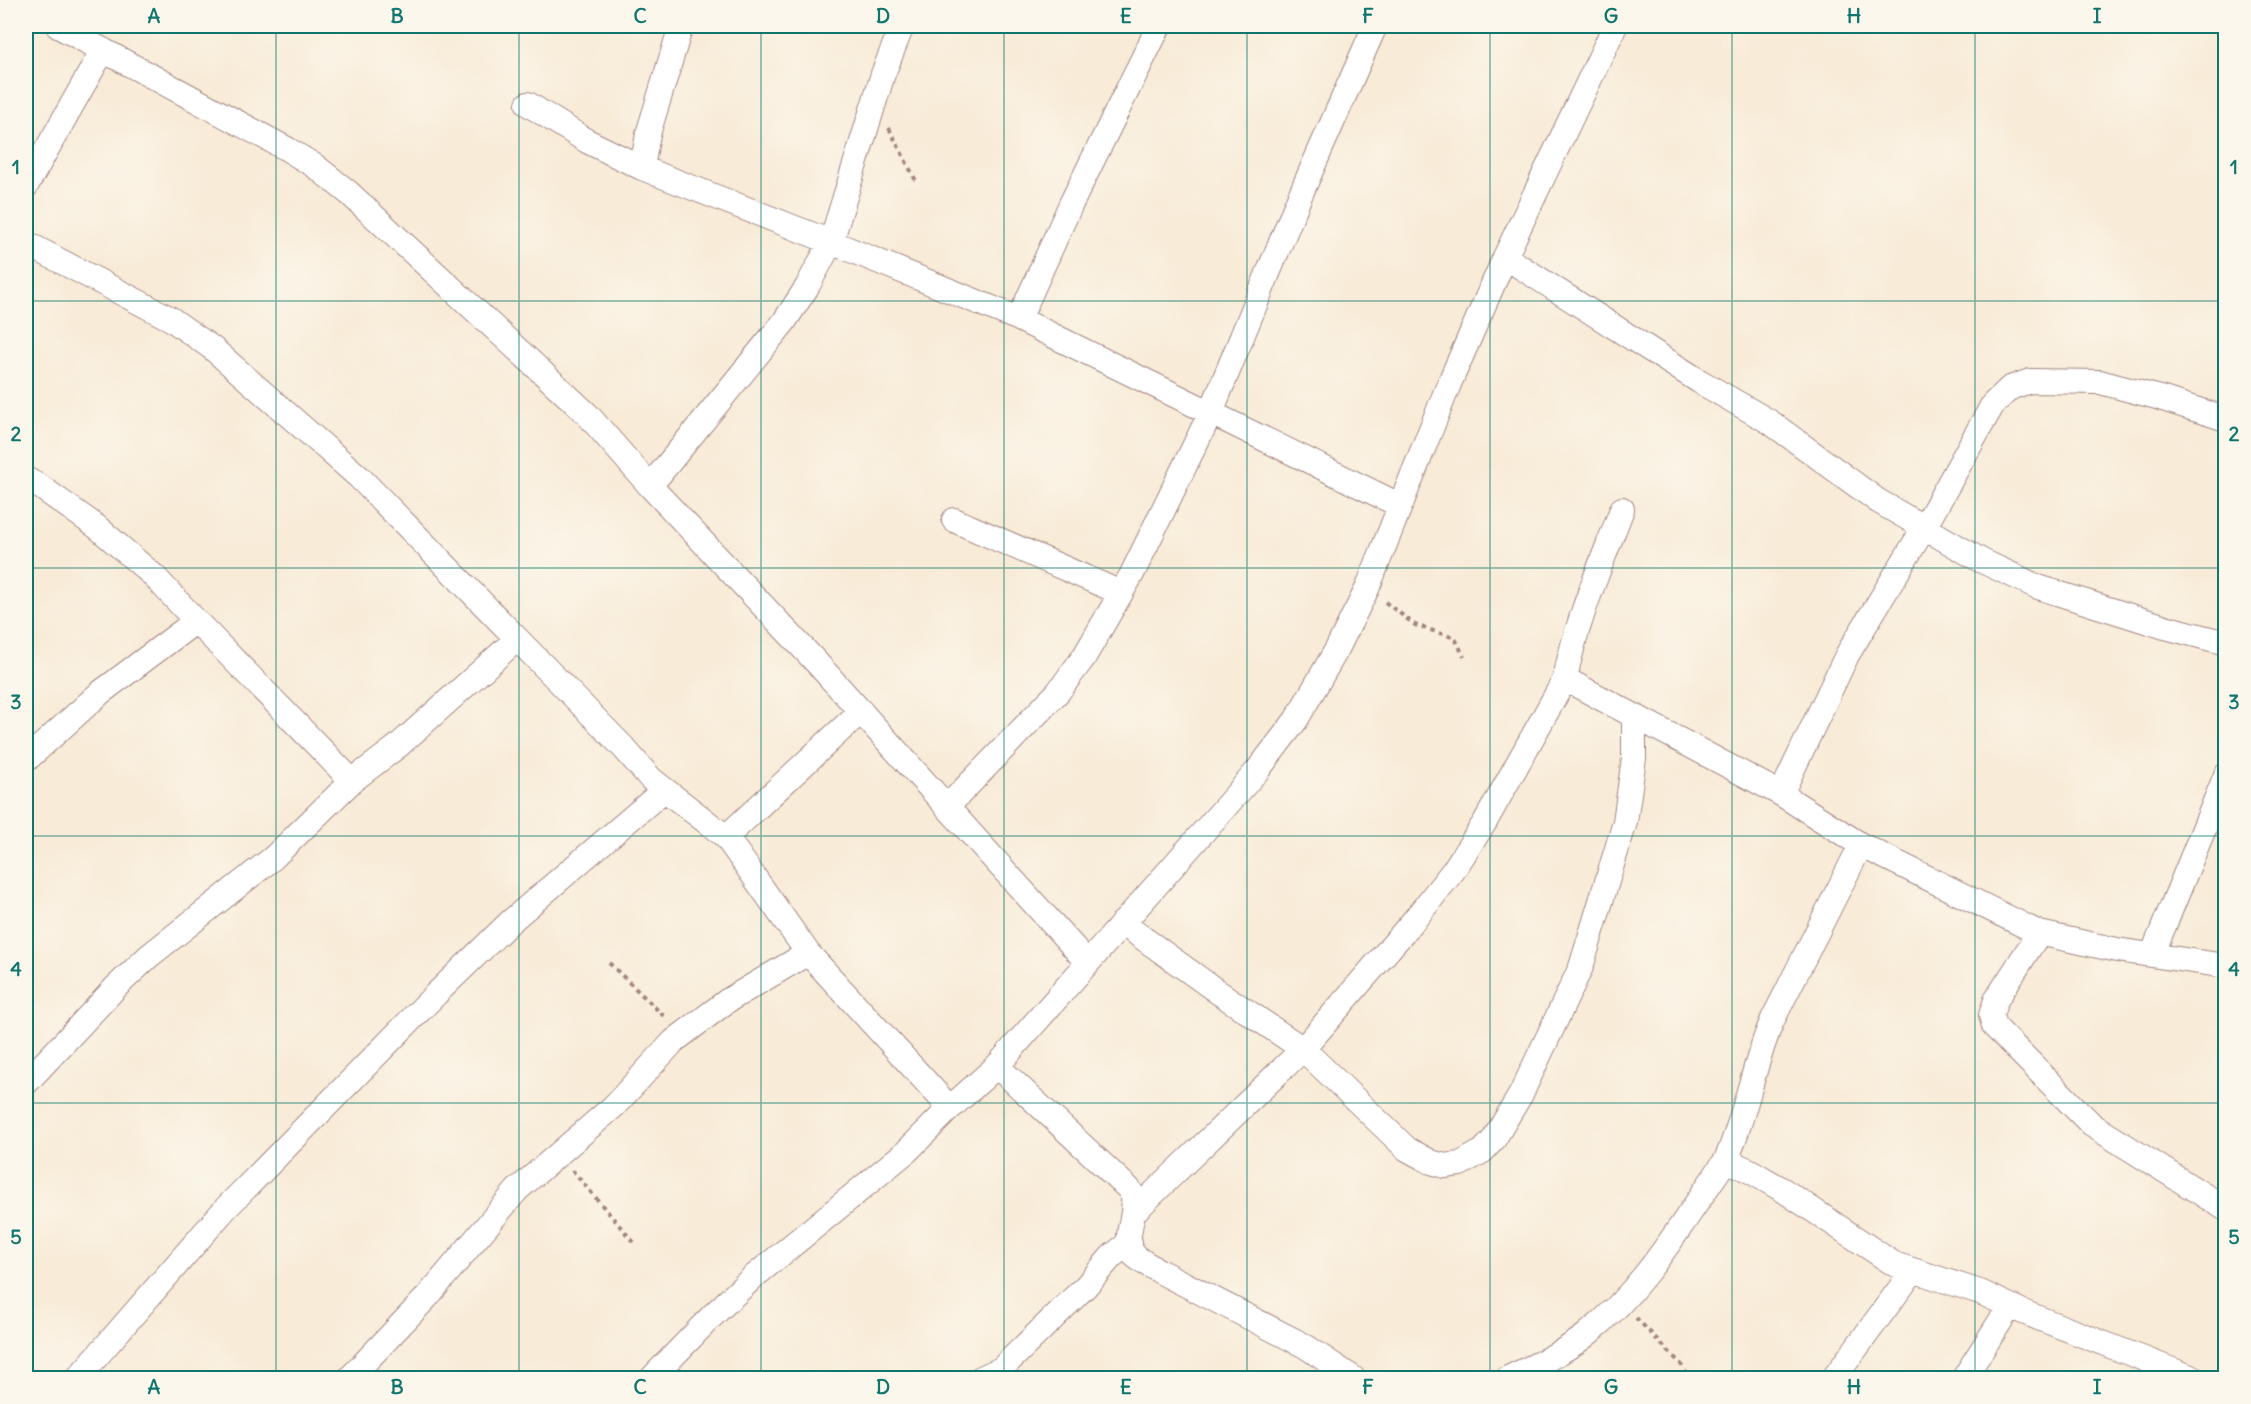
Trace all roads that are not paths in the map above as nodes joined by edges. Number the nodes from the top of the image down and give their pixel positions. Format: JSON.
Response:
{"nodes":[{"id":1,"x":58,"y":26,"type":"edge"},
{"id":2,"x":681,"y":26,"type":"edge"},
{"id":3,"x":902,"y":26,"type":"edge"},
{"id":4,"x":1159,"y":26,"type":"edge"},
{"id":5,"x":1374,"y":26,"type":"edge"},
{"id":6,"x":1615,"y":26,"type":"edge"},
{"id":7,"x":103,"y":50,"type":"junction"},
{"id":8,"x":528,"y":105,"type":"dead end"},
{"id":9,"x":642,"y":168,"type":"junction"},
{"id":10,"x":26,"y":186,"type":"edge"},
{"id":11,"x":831,"y":242,"type":"junction"},
{"id":12,"x":26,"y":243,"type":"edge"},
{"id":13,"x":1505,"y":257,"type":"junction"},
{"id":14,"x":1018,"y":319,"type":"junction"},
{"id":15,"x":1211,"y":412,"type":"junction"},
{"id":16,"x":2226,"y":419,"type":"edge"},
{"id":17,"x":650,"y":486,"type":"junction"},
{"id":18,"x":31,"y":490,"type":"edge"},
{"id":19,"x":1399,"y":504,"type":"junction"},
{"id":20,"x":1622,"y":509,"type":"dead end"},
{"id":21,"x":954,"y":520,"type":"dead end"},
{"id":22,"x":1924,"y":528,"type":"junction"},
{"id":23,"x":1121,"y":593,"type":"junction"},
{"id":24,"x":196,"y":621,"type":"junction"},
{"id":25,"x":517,"y":639,"type":"junction"},
{"id":26,"x":2226,"y":644,"type":"edge"},
{"id":27,"x":1565,"y":679,"type":"junction"},
{"id":28,"x":861,"y":711,"type":"junction"},
{"id":29,"x":1634,"y":716,"type":"junction"},
{"id":30,"x":26,"y":760,"type":"edge"},
{"id":31,"x":2226,"y":776,"type":"edge"},
{"id":32,"x":352,"y":781,"type":"junction"},
{"id":33,"x":664,"y":790,"type":"junction"},
{"id":34,"x":1782,"y":794,"type":"junction"},
{"id":35,"x":947,"y":807,"type":"junction"},
{"id":36,"x":726,"y":837,"type":"junction"},
{"id":37,"x":1861,"y":845,"type":"junction"},
{"id":38,"x":1122,"y":923,"type":"junction"},
{"id":39,"x":2039,"y":933,"type":"junction"},
{"id":40,"x":808,"y":953,"type":"junction"},
{"id":41,"x":2152,"y":955,"type":"junction"},
{"id":42,"x":1087,"y":963,"type":"junction"},
{"id":43,"x":2226,"y":966,"type":"edge"},
{"id":44,"x":1304,"y":1049,"type":"junction"},
{"id":45,"x":997,"y":1066,"type":"junction"},
{"id":46,"x":26,"y":1083,"type":"edge"},
{"id":47,"x":950,"y":1108,"type":"junction"},
{"id":48,"x":1726,"y":1160,"type":"junction"},
{"id":49,"x":2226,"y":1209,"type":"edge"},
{"id":50,"x":1134,"y":1212,"type":"junction"},
{"id":51,"x":1130,"y":1242,"type":"junction"},
{"id":52,"x":1913,"y":1271,"type":"junction"},
{"id":53,"x":2010,"y":1306,"type":"junction"},
{"id":54,"x":78,"y":1378,"type":"edge"},
{"id":55,"x":350,"y":1378,"type":"edge"},
{"id":56,"x":652,"y":1378,"type":"edge"},
{"id":57,"x":981,"y":1378,"type":"edge"},
{"id":58,"x":1353,"y":1378,"type":"edge"},
{"id":59,"x":1508,"y":1378,"type":"edge"},
{"id":60,"x":1834,"y":1378,"type":"edge"},
{"id":61,"x":1964,"y":1378,"type":"edge"},
{"id":62,"x":2193,"y":1378,"type":"edge"}],
"edges":[{"from":1,"to":7,"type":"street"},
{"from":2,"to":9,"type":"street"},
{"from":3,"to":11,"type":"street"},
{"from":4,"to":14,"type":"street"},
{"from":5,"to":15,"type":"street"},
{"from":6,"to":13,"type":"street"},
{"from":7,"to":10,"type":"street"},
{"from":7,"to":17,"type":"street"},
{"from":8,"to":9,"type":"street"},
{"from":9,"to":11,"type":"street"},
{"from":11,"to":14,"type":"street"},
{"from":11,"to":17,"type":"street"},
{"from":12,"to":25,"type":"street"},
{"from":13,"to":19,"type":"street"},
{"from":13,"to":22,"type":"street"},
{"from":14,"to":15,"type":"street"},
{"from":15,"to":19,"type":"street"},
{"from":15,"to":23,"type":"street"},
{"from":16,"to":22,"type":"street"},
{"from":17,"to":28,"type":"street"},
{"from":18,"to":24,"type":"street"},
{"from":19,"to":38,"type":"street"},
{"from":20,"to":27,"type":"street"},
{"from":21,"to":23,"type":"street"},
{"from":22,"to":26,"type":"street"},
{"from":22,"to":34,"type":"street"},
{"from":23,"to":35,"type":"street"},
{"from":24,"to":30,"type":"street"},
{"from":24,"to":32,"type":"street"},
{"from":25,"to":32,"type":"street"},
{"from":25,"to":33,"type":"street"},
{"from":27,"to":29,"type":"street"},
{"from":27,"to":44,"type":"street"},
{"from":28,"to":35,"type":"street"},
{"from":28,"to":36,"type":"street"},
{"from":29,"to":34,"type":"street"},
{"from":29,"to":44,"type":"street"},
{"from":31,"to":41,"type":"street"},
{"from":32,"to":46,"type":"street"},
{"from":33,"to":36,"type":"street"},
{"from":33,"to":54,"type":"street"},
{"from":34,"to":37,"type":"street"},
{"from":35,"to":42,"type":"street"},
{"from":36,"to":40,"type":"street"},
{"from":37,"to":39,"type":"street"},
{"from":37,"to":48,"type":"street"},
{"from":38,"to":42,"type":"street"},
{"from":38,"to":44,"type":"street"},
{"from":39,"to":41,"type":"street"},
{"from":39,"to":49,"type":"street"},
{"from":40,"to":47,"type":"street"},
{"from":40,"to":55,"type":"street"},
{"from":41,"to":43,"type":"street"},
{"from":42,"to":45,"type":"street"},
{"from":44,"to":50,"type":"street"},
{"from":45,"to":47,"type":"street"},
{"from":45,"to":50,"type":"street"},
{"from":47,"to":56,"type":"street"},
{"from":48,"to":52,"type":"street"},
{"from":48,"to":59,"type":"street"},
{"from":50,"to":51,"type":"street"},
{"from":51,"to":57,"type":"street"},
{"from":51,"to":58,"type":"street"},
{"from":52,"to":53,"type":"street"},
{"from":52,"to":60,"type":"street"},
{"from":53,"to":61,"type":"street"},
{"from":53,"to":62,"type":"street"}]}
